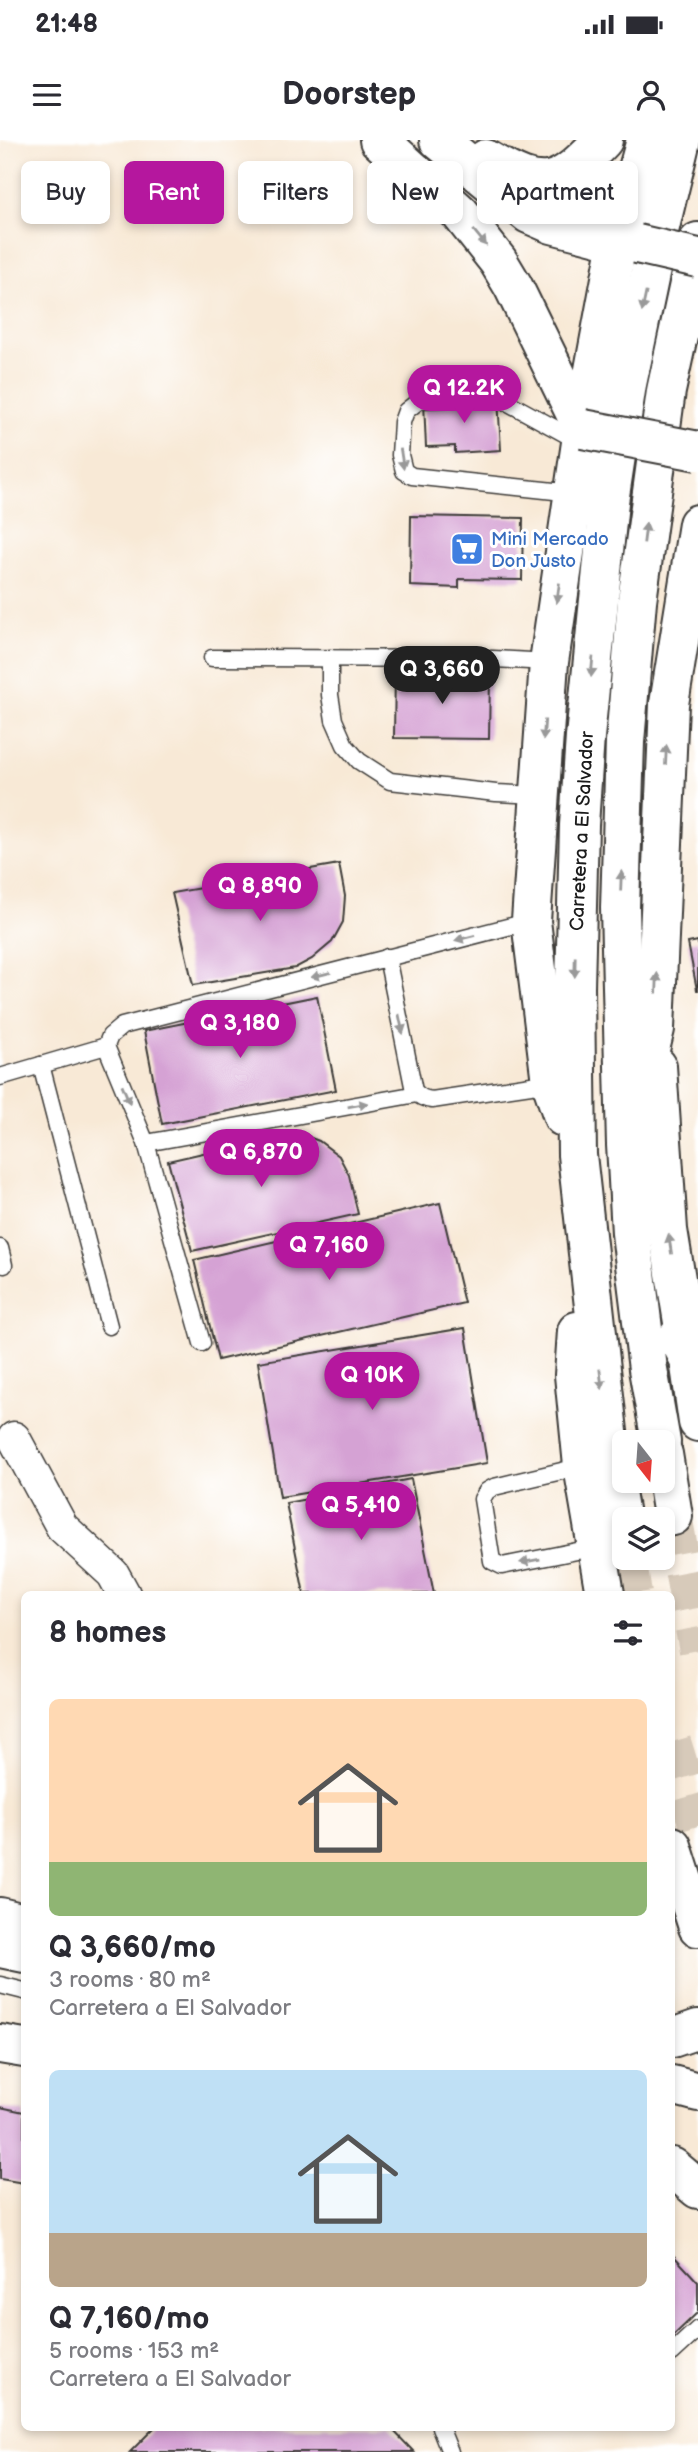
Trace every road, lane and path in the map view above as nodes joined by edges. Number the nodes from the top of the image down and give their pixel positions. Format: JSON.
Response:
{"nodes":[{"id":1,"x":379,"y":140,"type":"edge"},
{"id":2,"x":439,"y":140,"type":"edge"},
{"id":3,"x":455,"y":140,"type":"edge"},
{"id":4,"x":603,"y":140,"type":"edge"},
{"id":5,"x":646,"y":140,"type":"edge"},
{"id":6,"x":681,"y":140,"type":"edge"},
{"id":7,"x":628,"y":242,"type":"junction"},
{"id":8,"x":698,"y":242,"type":"edge"},
{"id":9,"x":698,"y":258,"type":"edge"},
{"id":10,"x":582,"y":435,"type":"junction"},
{"id":11,"x":698,"y":451,"type":"edge"},
{"id":12,"x":573,"y":493,"type":"junction"},
{"id":13,"x":698,"y":524,"type":"edge"},
{"id":14,"x":212,"y":658,"type":"dead end"},
{"id":15,"x":330,"y":658,"type":"junction"},
{"id":16,"x":698,"y":658,"type":"edge"},
{"id":17,"x":549,"y":662,"type":"junction"},
{"id":18,"x":669,"y":704,"type":"junction"},
{"id":19,"x":540,"y":795,"type":"junction"},
{"id":20,"x":531,"y":921,"type":"junction"},
{"id":21,"x":387,"y":957,"type":"junction"},
{"id":22,"x":655,"y":1029,"type":"junction"},
{"id":23,"x":106,"y":1046,"type":"junction"},
{"id":24,"x":41,"y":1065,"type":"junction"},
{"id":25,"x":0,"y":1077,"type":"edge"},
{"id":26,"x":551,"y":1082,"type":"junction"},
{"id":27,"x":417,"y":1094,"type":"junction"},
{"id":28,"x":146,"y":1143,"type":"junction"},
{"id":29,"x":626,"y":1145,"type":"junction"},
{"id":30,"x":577,"y":1156,"type":"junction"},
{"id":31,"x":631,"y":1233,"type":"junction"},
{"id":32,"x":585,"y":1238,"type":"junction"},
{"id":33,"x":0,"y":1248,"type":"edge"},
{"id":34,"x":4,"y":1265,"type":"dead end"},
{"id":35,"x":109,"y":1326,"type":"dead end"},
{"id":36,"x":202,"y":1343,"type":"dead end"},
{"id":37,"x":689,"y":1359,"type":"junction"},
{"id":38,"x":574,"y":1375,"type":"junction"},
{"id":39,"x":698,"y":1422,"type":"edge"},
{"id":40,"x":659,"y":1430,"type":"edge"},
{"id":41,"x":14,"y":1438,"type":"dead end"},
{"id":42,"x":583,"y":1466,"type":"junction"},
{"id":43,"x":609,"y":1537,"type":"junction"},
{"id":44,"x":122,"y":1591,"type":"edge"},
{"id":45,"x":605,"y":1591,"type":"edge"},
{"id":46,"x":675,"y":1855,"type":"edge"},
{"id":47,"x":0,"y":1917,"type":"edge"},
{"id":48,"x":21,"y":1922,"type":"edge"},
{"id":49,"x":698,"y":1927,"type":"edge"},
{"id":50,"x":0,"y":1948,"type":"edge"},
{"id":51,"x":21,"y":1952,"type":"edge"},
{"id":52,"x":0,"y":1986,"type":"edge"},
{"id":53,"x":21,"y":1990,"type":"edge"},
{"id":54,"x":698,"y":2029,"type":"edge"},
{"id":55,"x":675,"y":2037,"type":"edge"},
{"id":56,"x":0,"y":2044,"type":"edge"},
{"id":57,"x":21,"y":2048,"type":"edge"},
{"id":58,"x":675,"y":2086,"type":"edge"},
{"id":59,"x":698,"y":2092,"type":"edge"},
{"id":60,"x":675,"y":2153,"type":"edge"},
{"id":61,"x":698,"y":2162,"type":"edge"},
{"id":62,"x":675,"y":2170,"type":"edge"},
{"id":63,"x":698,"y":2189,"type":"edge"},
{"id":64,"x":698,"y":2329,"type":"edge"},
{"id":65,"x":675,"y":2350,"type":"edge"},
{"id":66,"x":442,"y":2431,"type":"edge"},
{"id":67,"x":450,"y":2452,"type":"edge"}],
"edges":[{"from":1,"to":10,"type":"main road","one_way":true},
{"from":2,"to":7,"type":"main road"},
{"from":3,"to":4,"type":"main road"},
{"from":5,"to":7,"type":"main road"},
{"from":6,"to":30,"type":"main road","name":"Carretera a El Salvador","one_way":true},
{"from":7,"to":9,"type":"main road","bridge":true},
{"from":7,"to":10,"type":"main road"},
{"from":29,"to":8,"type":"main road","name":"Carretera a El Salvador","one_way":true},
{"from":10,"to":11,"type":"main road","bridge":true},
{"from":10,"to":12,"type":"main road"},
{"from":10,"to":12,"type":"lane","one_way":true},
{"from":12,"to":17,"type":"main road","one_way":true},
{"from":13,"to":18,"type":"main road"},
{"from":14,"to":15,"type":"lane"},
{"from":15,"to":17,"type":"lane"},
{"from":15,"to":19,"type":"lane"},
{"from":16,"to":18,"type":"main road"},
{"from":17,"to":19,"type":"main road","one_way":true},
{"from":22,"to":18,"type":"main road","one_way":true},
{"from":19,"to":20,"type":"main road"},
{"from":20,"to":21,"type":"lane","one_way":true},
{"from":20,"to":26,"type":"main road"},
{"from":21,"to":23,"type":"lane","one_way":true},
{"from":21,"to":27,"type":"lane","one_way":true},
{"from":22,"to":29,"type":"main road"},
{"from":37,"to":22,"type":"main road","one_way":true},
{"from":23,"to":24,"type":"lane"},
{"from":23,"to":28,"type":"lane","one_way":true},
{"from":24,"to":25,"type":"lane"},
{"from":24,"to":35,"type":"lane"},
{"from":26,"to":27,"type":"lane"},
{"from":26,"to":30,"type":"main road"},
{"from":26,"to":38,"type":"main road"},
{"from":28,"to":27,"type":"lane","one_way":true},
{"from":28,"to":36,"type":"lane"},
{"from":29,"to":31,"type":"main road","name":"Carretera a El Salvador"},
{"from":30,"to":32,"type":"main road","name":"Carretera a El Salvador"},
{"from":31,"to":37,"type":"main road"},
{"from":31,"to":40,"type":"main road","name":"Carretera a El Salvador"},
{"from":32,"to":38,"type":"main road"},
{"from":32,"to":43,"type":"main road","name":"Carretera a El Salvador","one_way":true},
{"from":33,"to":34,"type":"lane"},
{"from":37,"to":39,"type":"main road"},
{"from":38,"to":42,"type":"main road"},
{"from":41,"to":44,"type":"street"},
{"from":42,"to":43,"type":"main road"},
{"from":43,"to":42,"type":"lane","one_way":true},
{"from":43,"to":45,"type":"main road"},
{"from":46,"to":49,"type":"main road"},
{"from":47,"to":48,"type":"main road"},
{"from":50,"to":51,"type":"main road"},
{"from":52,"to":53,"type":"lane"},
{"from":54,"to":55,"type":"main road"},
{"from":56,"to":57,"type":"main road"},
{"from":58,"to":59,"type":"main road"},
{"from":60,"to":61,"type":"main road"},
{"from":62,"to":63,"type":"main road"},
{"from":64,"to":65,"type":"lane"},
{"from":66,"to":67,"type":"lane"}]}
